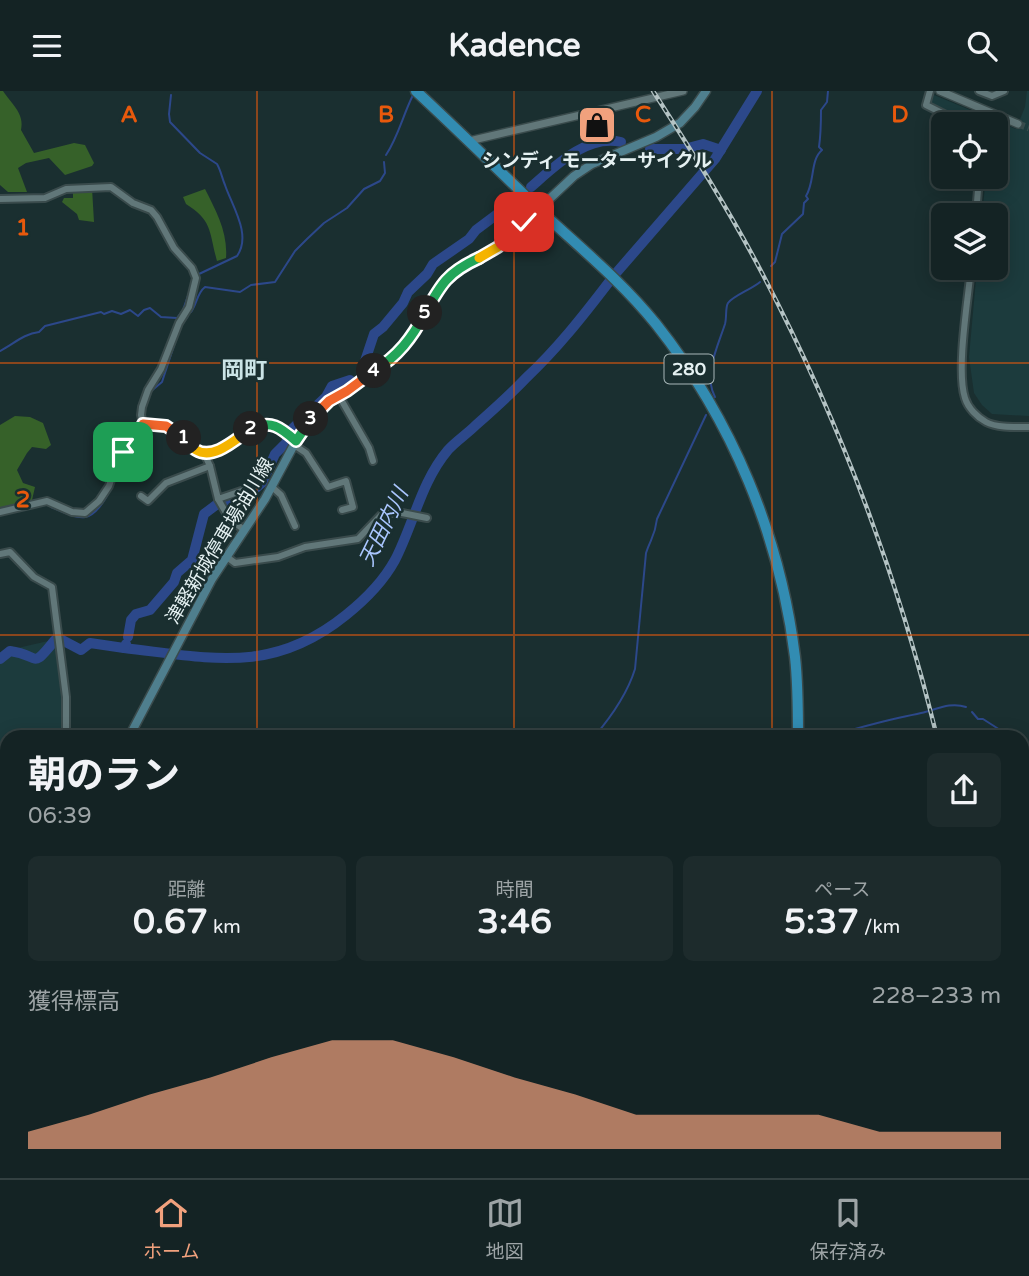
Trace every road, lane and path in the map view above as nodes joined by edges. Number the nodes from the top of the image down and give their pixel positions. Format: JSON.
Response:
{"nodes":[{"id":1,"x":416,"y":91,"type":"edge"},
{"id":2,"x":683,"y":91,"type":"edge"},
{"id":3,"x":706,"y":91,"type":"edge"},
{"id":4,"x":930,"y":91,"type":"edge"},
{"id":5,"x":940,"y":91,"type":"edge"},
{"id":6,"x":979,"y":91,"type":"edge"},
{"id":7,"x":1004,"y":91,"type":"edge"},
{"id":8,"x":940,"y":112,"type":"edge"},
{"id":9,"x":1018,"y":124,"type":"tunnel mouth"},
{"id":10,"x":469,"y":141,"type":"junction"},
{"id":11,"x":0,"y":199,"type":"edge"},
{"id":12,"x":538,"y":208,"type":"junction"},
{"id":13,"x":970,"y":280,"type":"edge"},
{"id":14,"x":340,"y":396,"type":"junction"},
{"id":15,"x":143,"y":424,"type":"junction"},
{"id":16,"x":1029,"y":427,"type":"edge"},
{"id":17,"x":292,"y":438,"type":"junction"},
{"id":18,"x":204,"y":453,"type":"junction"},
{"id":19,"x":373,"y":461,"type":"dead end"},
{"id":20,"x":210,"y":467,"type":"junction"},
{"id":21,"x":264,"y":470,"type":"dead end"},
{"id":22,"x":272,"y":487,"type":"junction"},
{"id":23,"x":141,"y":496,"type":"dead end"},
{"id":24,"x":220,"y":502,"type":"junction"},
{"id":25,"x":342,"y":510,"type":"dead end"},
{"id":26,"x":0,"y":512,"type":"edge"},
{"id":27,"x":424,"y":517,"type":"dead end"},
{"id":28,"x":295,"y":526,"type":"dead end"},
{"id":29,"x":244,"y":530,"type":"junction"},
{"id":30,"x":0,"y":554,"type":"edge"},
{"id":31,"x":227,"y":557,"type":"junction"},
{"id":32,"x":66,"y":730,"type":"edge"},
{"id":33,"x":134,"y":730,"type":"edge"},
{"id":34,"x":798,"y":730,"type":"edge"}],
"edges":[{"from":1,"to":10,"type":"highway","number":"280"},
{"from":2,"to":10,"type":"street"},
{"from":3,"to":12,"type":"main road","name":"津軽新城停車場油川線"},
{"from":4,"to":8,"type":"street"},
{"from":5,"to":9,"type":"street"},
{"from":6,"to":7,"type":"street"},
{"from":10,"to":12,"type":"highway","number":"280"},
{"from":11,"to":15,"type":"street"},
{"from":12,"to":14,"type":"main road","name":"津軽新城停車場油川線"},
{"from":12,"to":34,"type":"highway","number":"280"},
{"from":13,"to":16,"type":"street"},
{"from":14,"to":17,"type":"main road","name":"津軽新城停車場油川線"},
{"from":14,"to":19,"type":"street"},
{"from":15,"to":18,"type":"street"},
{"from":15,"to":26,"type":"street"},
{"from":17,"to":18,"type":"street"},
{"from":17,"to":22,"type":"main road","name":"津軽新城停車場油川線"},
{"from":17,"to":25,"type":"street"},
{"from":18,"to":20,"type":"street"},
{"from":20,"to":23,"type":"street"},
{"from":20,"to":24,"type":"street"},
{"from":21,"to":24,"type":"street"},
{"from":22,"to":28,"type":"street"},
{"from":22,"to":29,"type":"main road","name":"津軽新城停車場油川線"},
{"from":24,"to":29,"type":"street"},
{"from":27,"to":31,"type":"street"},
{"from":29,"to":31,"type":"main road","name":"津軽新城停車場油川線"},
{"from":30,"to":32,"type":"street"},
{"from":31,"to":33,"type":"main road","name":"津軽新城停車場油川線"}]}
